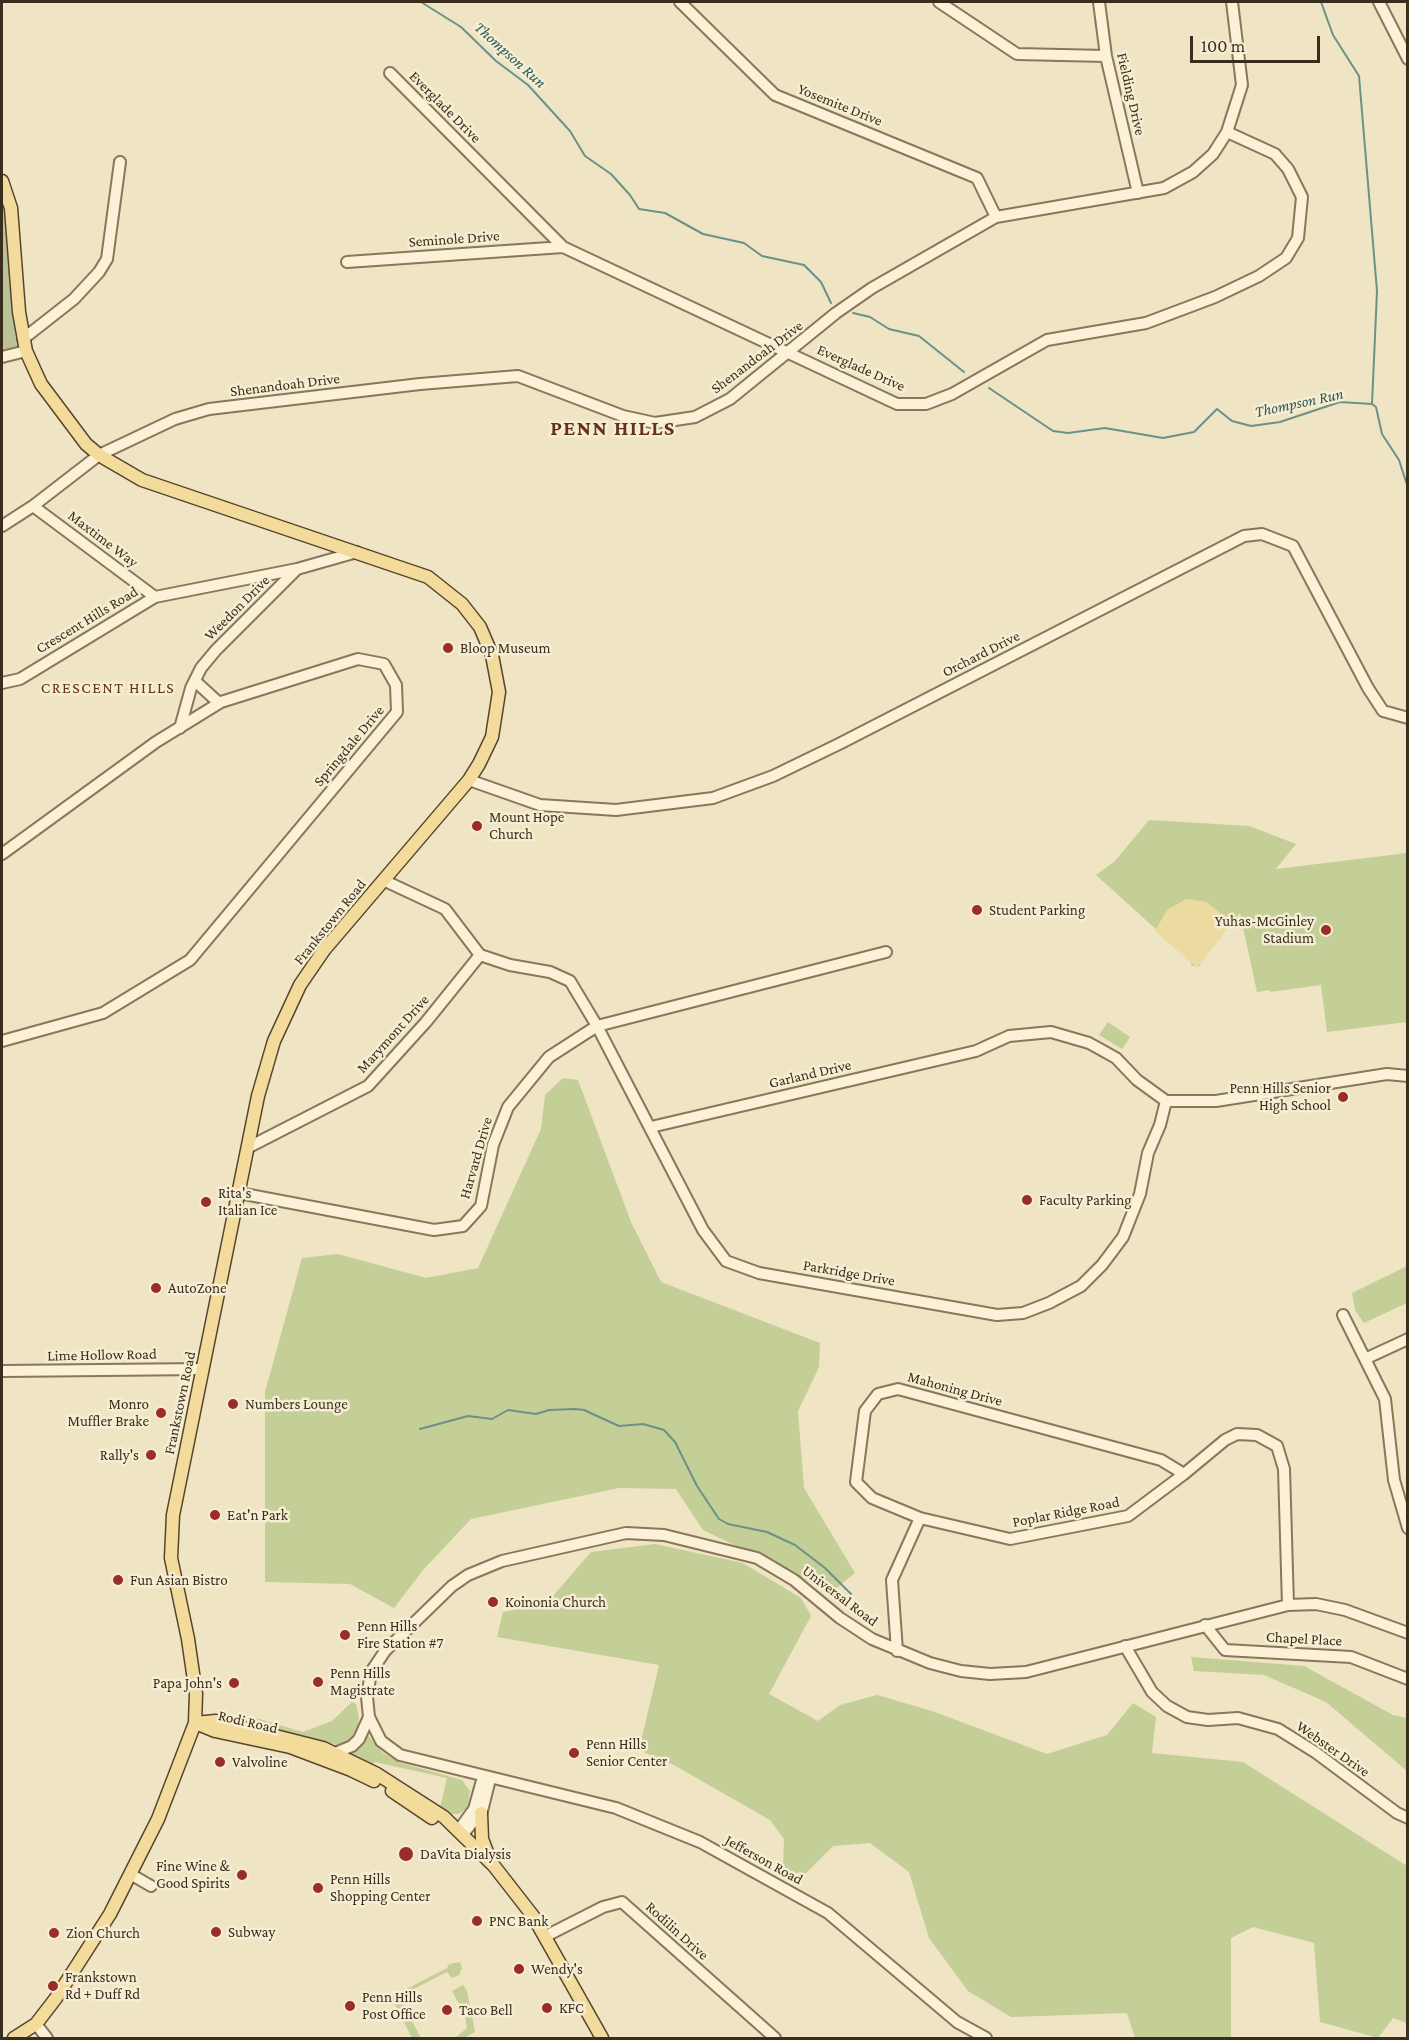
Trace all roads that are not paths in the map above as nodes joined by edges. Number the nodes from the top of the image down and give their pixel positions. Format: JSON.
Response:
{"nodes":[{"id":1,"x":680,"y":2,"type":"edge"},
{"id":2,"x":939,"y":2,"type":"edge"},
{"id":3,"x":1099,"y":2,"type":"edge"},
{"id":4,"x":1232,"y":2,"type":"edge"},
{"id":5,"x":1379,"y":2,"type":"edge"},
{"id":6,"x":1106,"y":56,"type":"junction"},
{"id":7,"x":1407,"y":59,"type":"edge"},
{"id":8,"x":390,"y":73,"type":"dead end"},
{"id":9,"x":1227,"y":132,"type":"junction"},
{"id":10,"x":120,"y":162,"type":"dead end"},
{"id":11,"x":2,"y":181,"type":"edge"},
{"id":12,"x":1138,"y":193,"type":"junction"},
{"id":13,"x":996,"y":217,"type":"junction"},
{"id":14,"x":563,"y":247,"type":"junction"},
{"id":15,"x":347,"y":262,"type":"dead end"},
{"id":16,"x":25,"y":345,"type":"junction"},
{"id":17,"x":791,"y":352,"type":"junction"},
{"id":18,"x":2,"y":357,"type":"edge"},
{"id":19,"x":99,"y":455,"type":"junction"},
{"id":20,"x":33,"y":506,"type":"junction"},
{"id":21,"x":2,"y":526,"type":"edge"},
{"id":22,"x":357,"y":552,"type":"junction"},
{"id":23,"x":297,"y":569,"type":"junction"},
{"id":24,"x":155,"y":597,"type":"junction"},
{"id":25,"x":195,"y":681,"type":"junction"},
{"id":26,"x":2,"y":682,"type":"edge"},
{"id":27,"x":219,"y":703,"type":"junction"},
{"id":28,"x":1407,"y":718,"type":"edge"},
{"id":29,"x":180,"y":728,"type":"junction"},
{"id":30,"x":469,"y":780,"type":"junction"},
{"id":31,"x":2,"y":855,"type":"edge"},
{"id":32,"x":383,"y":880,"type":"junction"},
{"id":33,"x":886,"y":952,"type":"dead end"},
{"id":34,"x":480,"y":956,"type":"junction"},
{"id":35,"x":597,"y":1026,"type":"junction"},
{"id":36,"x":3,"y":1037,"type":"edge"},
{"id":37,"x":1407,"y":1076,"type":"edge"},
{"id":38,"x":1166,"y":1101,"type":"junction"},
{"id":39,"x":651,"y":1127,"type":"junction"},
{"id":40,"x":249,"y":1147,"type":"junction"},
{"id":41,"x":239,"y":1193,"type":"junction"},
{"id":42,"x":1343,"y":1315,"type":"dead end"},
{"id":43,"x":1407,"y":1339,"type":"edge"},
{"id":44,"x":1367,"y":1358,"type":"junction"},
{"id":45,"x":203,"y":1369,"type":"junction"},
{"id":46,"x":2,"y":1371,"type":"edge"},
{"id":47,"x":1184,"y":1474,"type":"junction"},
{"id":48,"x":920,"y":1518,"type":"junction"},
{"id":49,"x":1407,"y":1528,"type":"edge"},
{"id":50,"x":1288,"y":1605,"type":"junction"},
{"id":51,"x":1205,"y":1625,"type":"junction"},
{"id":52,"x":1407,"y":1633,"type":"edge"},
{"id":53,"x":1125,"y":1647,"type":"junction"},
{"id":54,"x":897,"y":1651,"type":"junction"},
{"id":55,"x":1407,"y":1679,"type":"edge"},
{"id":56,"x":369,"y":1717,"type":"junction"},
{"id":57,"x":195,"y":1723,"type":"junction"},
{"id":58,"x":335,"y":1752,"type":"junction"},
{"id":59,"x":452,"y":1770,"type":"joint"},
{"id":60,"x":487,"y":1778,"type":"junction"},
{"id":61,"x":481,"y":1813,"type":"junction"},
{"id":62,"x":1407,"y":1818,"type":"edge"},
{"id":63,"x":460,"y":1833,"type":"junction"},
{"id":64,"x":494,"y":1866,"type":"junction"},
{"id":65,"x":132,"y":1875,"type":"junction"},
{"id":66,"x":152,"y":1886,"type":"dead end"},
{"id":67,"x":546,"y":1936,"type":"junction"},
{"id":68,"x":36,"y":2024,"type":"junction"},
{"id":69,"x":14,"y":2038,"type":"edge"},
{"id":70,"x":46,"y":2038,"type":"edge"},
{"id":71,"x":602,"y":2038,"type":"edge"},
{"id":72,"x":775,"y":2038,"type":"edge"},
{"id":73,"x":986,"y":2038,"type":"edge"}],
"edges":[{"from":1,"to":13,"type":"street","name":"Yosemite Drive"},
{"from":2,"to":6,"type":"street"},
{"from":3,"to":6,"type":"street","name":"Fielding Drive"},
{"from":4,"to":9,"type":"street","name":"Shenandoah Drive"},
{"from":5,"to":7,"type":"street"},
{"from":6,"to":12,"type":"street","name":"Fielding Drive"},
{"from":8,"to":14,"type":"street","name":"Everglade Drive"},
{"from":9,"to":12,"type":"street","name":"Shenandoah Drive"},
{"from":9,"to":17,"type":"street","name":"Everglade Drive"},
{"from":10,"to":16,"type":"street"},
{"from":11,"to":16,"type":"main road","name":"Frankstown Road"},
{"from":12,"to":13,"type":"street","name":"Shenandoah Drive"},
{"from":13,"to":17,"type":"street","name":"Shenandoah Drive"},
{"from":14,"to":15,"type":"street","name":"Seminole Drive"},
{"from":14,"to":17,"type":"street","name":"Everglade Drive"},
{"from":16,"to":18,"type":"street"},
{"from":16,"to":19,"type":"main road","name":"Frankstown Road"},
{"from":17,"to":19,"type":"street","name":"Shenandoah Drive"},
{"from":19,"to":20,"type":"street","name":"Shenandoah Drive"},
{"from":19,"to":22,"type":"main road","name":"Frankstown Road"},
{"from":20,"to":21,"type":"street","name":"Shenandoah Drive"},
{"from":20,"to":24,"type":"street","name":"Maxtime Way"},
{"from":22,"to":23,"type":"street","name":"Weedon Drive"},
{"from":22,"to":30,"type":"main road","name":"Frankstown Road"},
{"from":23,"to":24,"type":"street","name":"Crescent Hills Road"},
{"from":23,"to":25,"type":"street","name":"Weedon Drive"},
{"from":24,"to":26,"type":"street","name":"Crescent Hills Road"},
{"from":25,"to":27,"type":"street"},
{"from":25,"to":29,"type":"street","name":"Weedon Drive"},
{"from":27,"to":29,"type":"street","name":"Springdale Drive"},
{"from":27,"to":36,"type":"street","name":"Springdale Drive"},
{"from":28,"to":30,"type":"street","name":"Orchard Drive"},
{"from":29,"to":31,"type":"street","name":"Springdale Drive"},
{"from":30,"to":32,"type":"main road","name":"Frankstown Road"},
{"from":32,"to":34,"type":"street"},
{"from":32,"to":40,"type":"main road","name":"Frankstown Road"},
{"from":33,"to":35,"type":"street","name":"Harvard Drive"},
{"from":34,"to":35,"type":"street","name":"Parkridge Drive"},
{"from":34,"to":40,"type":"street","name":"Marymont Drive"},
{"from":35,"to":39,"type":"street","name":"Parkridge Drive"},
{"from":35,"to":41,"type":"street","name":"Harvard Drive"},
{"from":37,"to":38,"type":"street"},
{"from":38,"to":39,"type":"street","name":"Garland Drive"},
{"from":38,"to":39,"type":"street","name":"Parkridge Drive"},
{"from":40,"to":41,"type":"main road","name":"Frankstown Road"},
{"from":41,"to":45,"type":"main road","name":"Frankstown Road"},
{"from":42,"to":44,"type":"street"},
{"from":43,"to":44,"type":"street"},
{"from":44,"to":49,"type":"street"},
{"from":45,"to":46,"type":"street","name":"Lime Hollow Road"},
{"from":45,"to":57,"type":"main road","name":"Frankstown Road"},
{"from":47,"to":48,"type":"street","name":"Poplar Ridge Road"},
{"from":47,"to":48,"type":"street","name":"Mahoning Drive"},
{"from":47,"to":50,"type":"street","name":"Poplar Ridge Road"},
{"from":48,"to":54,"type":"street"},
{"from":50,"to":51,"type":"street","name":"Universal Road"},
{"from":50,"to":52,"type":"street","name":"Universal Road"},
{"from":51,"to":53,"type":"street","name":"Universal Road"},
{"from":51,"to":55,"type":"street","name":"Chapel Place"},
{"from":53,"to":54,"type":"street","name":"Universal Road"},
{"from":53,"to":62,"type":"street","name":"Webster Drive"},
{"from":54,"to":56,"type":"street","name":"Universal Road"},
{"from":56,"to":58,"type":"street","name":"Universal Road"},
{"from":56,"to":59,"type":"street","name":"Universal Road"},
{"from":57,"to":58,"type":"main road","name":"Rodi Road"},
{"from":57,"to":63,"type":"main road","name":"Rodi Road"},
{"from":57,"to":65,"type":"main road","name":"Frankstown Road"},
{"from":58,"to":63,"type":"main road","name":"Rodi Road"},
{"from":59,"to":60,"type":"street","name":"Jefferson Road"},
{"from":60,"to":61,"type":"street"},
{"from":60,"to":63,"type":"street"},
{"from":60,"to":73,"type":"street","name":"Jefferson Road"},
{"from":61,"to":63,"type":"street"},
{"from":61,"to":64,"type":"main road"},
{"from":63,"to":64,"type":"main road","name":"Rodi Road"},
{"from":64,"to":67,"type":"main road","name":"Rodi Road"},
{"from":65,"to":66,"type":"street"},
{"from":65,"to":68,"type":"main road","name":"Frankstown Road"},
{"from":67,"to":71,"type":"main road","name":"Rodi Road"},
{"from":67,"to":72,"type":"street","name":"Rodilin Drive"},
{"from":68,"to":69,"type":"main road","name":"Frankstown Road"},
{"from":68,"to":70,"type":"street"}]}
